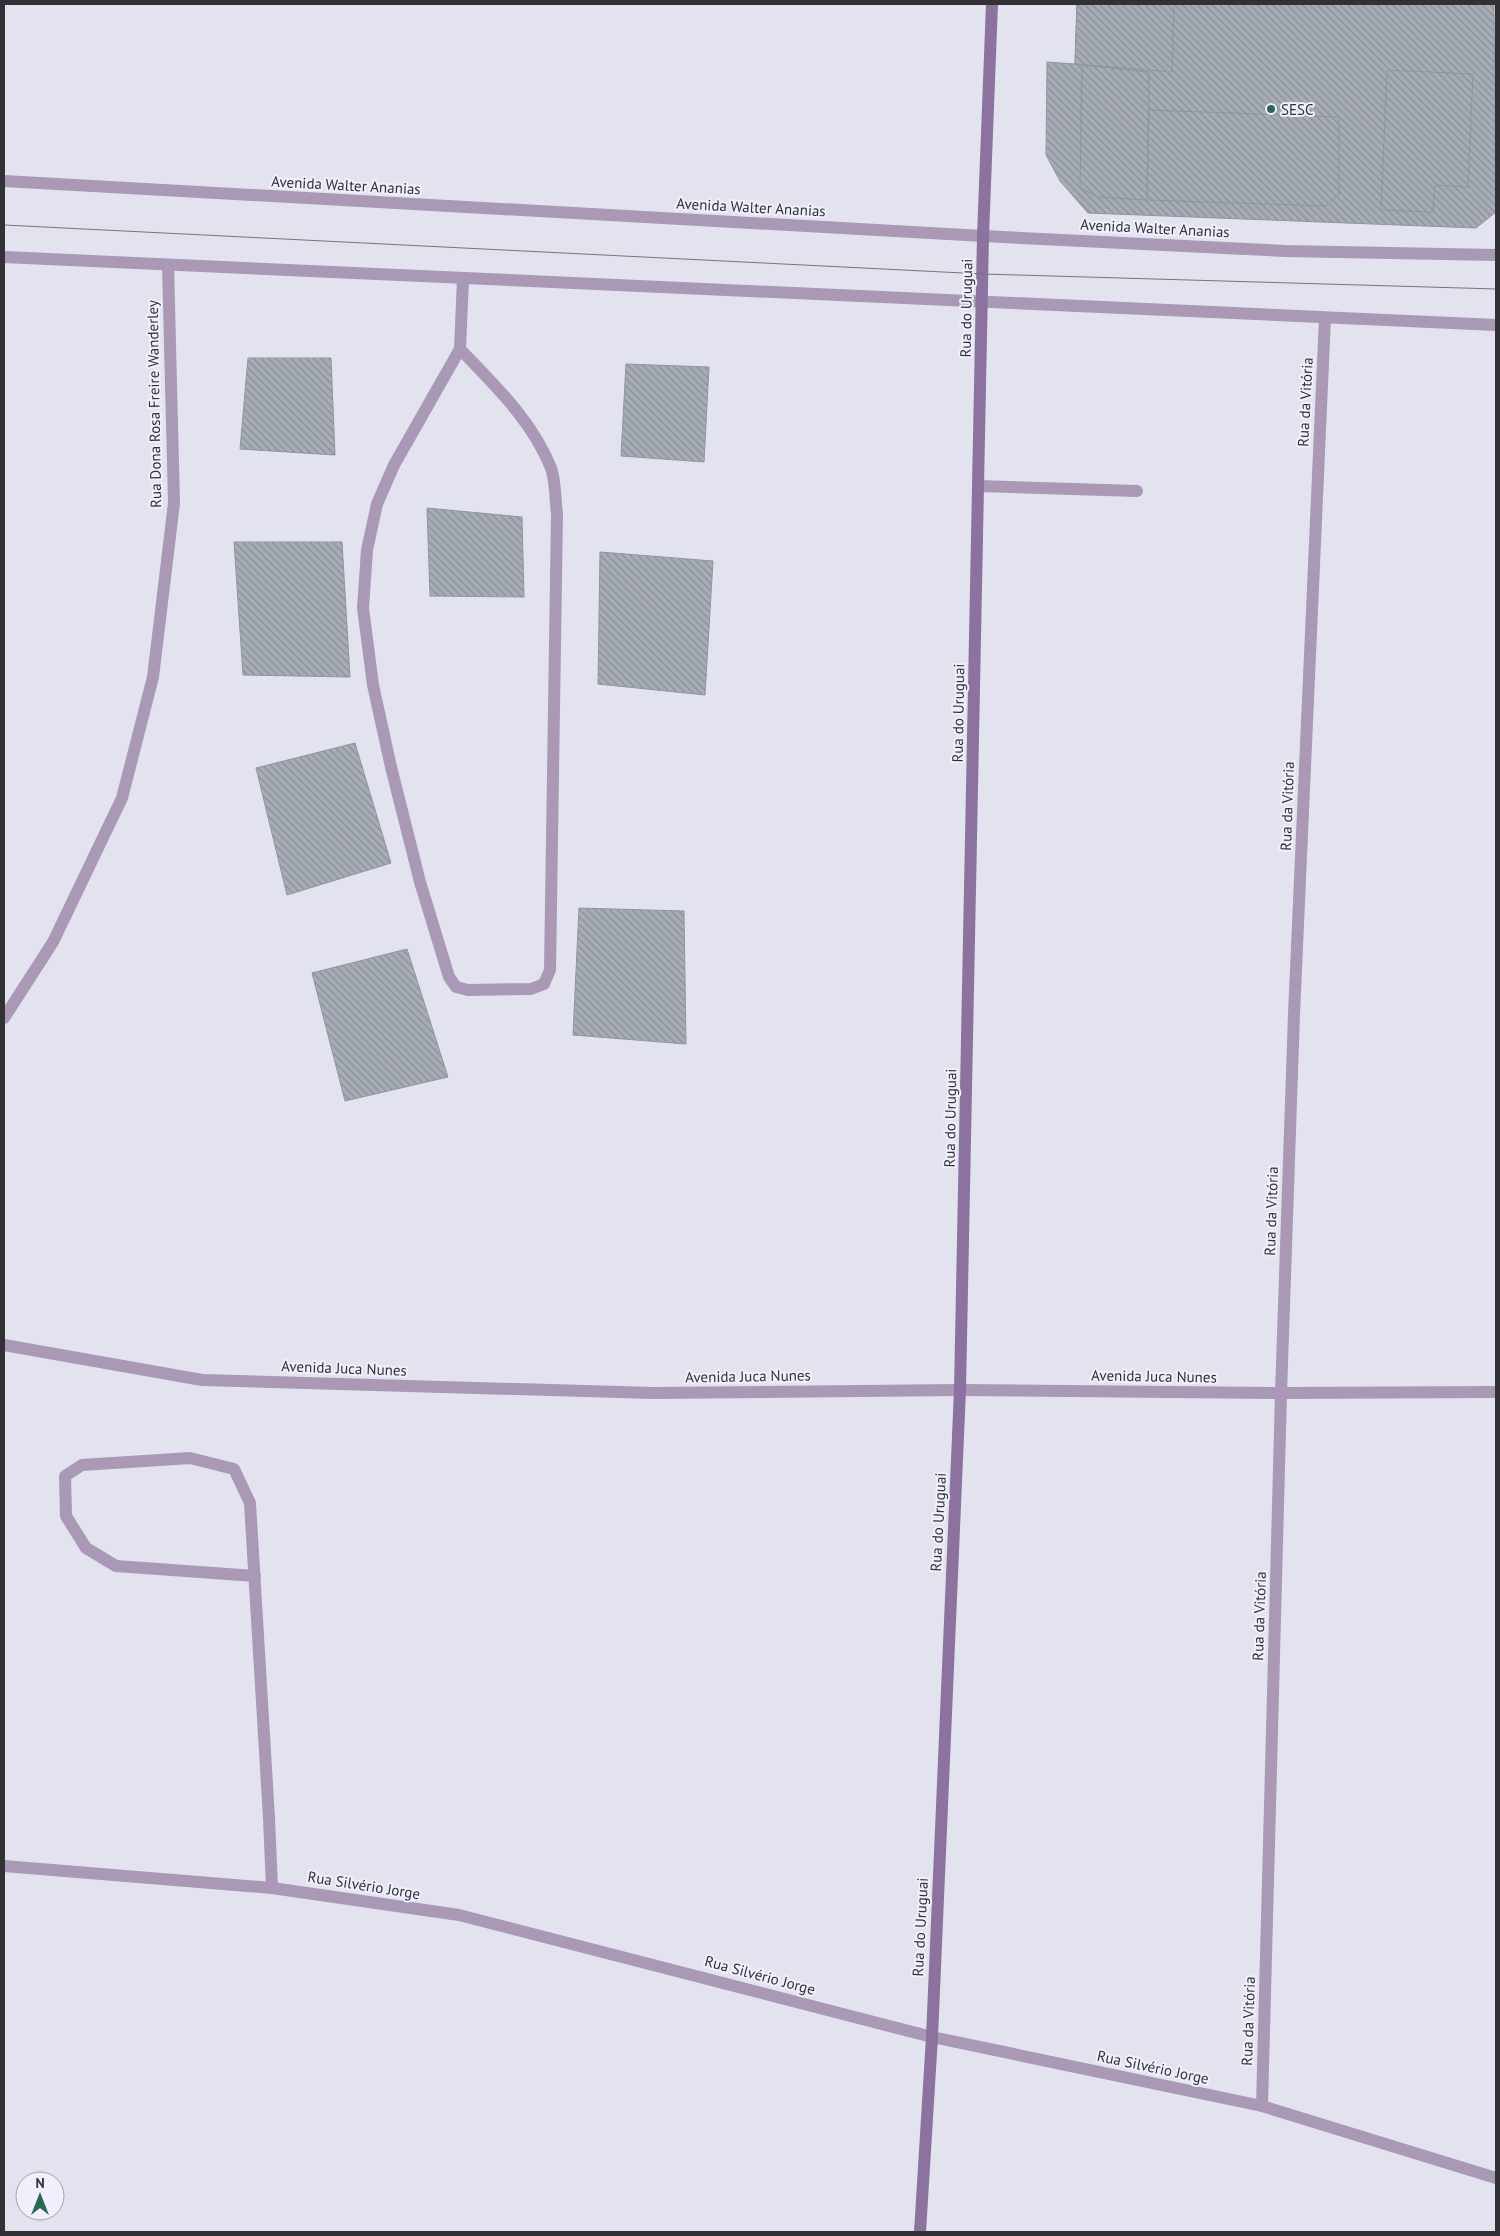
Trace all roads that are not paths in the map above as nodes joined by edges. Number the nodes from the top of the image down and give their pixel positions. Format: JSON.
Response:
{"nodes":[{"id":1,"x":992,"y":4,"type":"edge"},
{"id":2,"x":4,"y":181,"type":"edge"},
{"id":3,"x":983,"y":236,"type":"junction"},
{"id":4,"x":1496,"y":255,"type":"edge"},
{"id":5,"x":4,"y":257,"type":"edge"},
{"id":6,"x":168,"y":265,"type":"junction"},
{"id":7,"x":463,"y":279,"type":"junction"},
{"id":8,"x":982,"y":304,"type":"junction"},
{"id":9,"x":1325,"y":318,"type":"junction"},
{"id":10,"x":1496,"y":325,"type":"edge"},
{"id":11,"x":460,"y":348,"type":"junction"},
{"id":12,"x":978,"y":486,"type":"junction"},
{"id":13,"x":1137,"y":491,"type":"dead end"},
{"id":14,"x":4,"y":1018,"type":"edge"},
{"id":15,"x":4,"y":1345,"type":"edge"},
{"id":16,"x":960,"y":1390,"type":"junction"},
{"id":17,"x":1496,"y":1392,"type":"edge"},
{"id":18,"x":1281,"y":1393,"type":"junction"},
{"id":19,"x":254,"y":1576,"type":"junction"},
{"id":20,"x":4,"y":1866,"type":"edge"},
{"id":21,"x":272,"y":1888,"type":"junction"},
{"id":22,"x":932,"y":2037,"type":"junction"},
{"id":23,"x":1262,"y":2106,"type":"junction"},
{"id":24,"x":1496,"y":2178,"type":"edge"},
{"id":25,"x":920,"y":2232,"type":"edge"}],
"edges":[{"from":1,"to":3,"type":"main road","name":"Rua do Uruguai"},
{"from":2,"to":3,"type":"street","name":"Avenida Walter Ananias"},
{"from":3,"to":4,"type":"street","name":"Avenida Walter Ananias"},
{"from":3,"to":8,"type":"main road","name":"Rua do Uruguai"},
{"from":5,"to":6,"type":"street"},
{"from":6,"to":7,"type":"street"},
{"from":6,"to":14,"type":"street","name":"Rua Dona Rosa Freire Wanderley"},
{"from":7,"to":8,"type":"street"},
{"from":7,"to":11,"type":"street"},
{"from":8,"to":9,"type":"street"},
{"from":8,"to":12,"type":"main road","name":"Rua do Uruguai"},
{"from":9,"to":10,"type":"street"},
{"from":9,"to":18,"type":"street","name":"Rua da Vitória"},
{"from":11,"to":11,"type":"street"},
{"from":12,"to":13,"type":"street"},
{"from":12,"to":16,"type":"main road","name":"Rua do Uruguai"},
{"from":15,"to":16,"type":"street","name":"Avenida Juca Nunes"},
{"from":16,"to":18,"type":"street","name":"Avenida Juca Nunes"},
{"from":16,"to":22,"type":"main road","name":"Rua do Uruguai"},
{"from":17,"to":18,"type":"street","name":"Avenida Juca Nunes"},
{"from":18,"to":23,"type":"street","name":"Rua da Vitória"},
{"from":19,"to":19,"type":"street"},
{"from":19,"to":21,"type":"street"},
{"from":20,"to":21,"type":"street","name":"Rua Silvério Jorge"},
{"from":21,"to":22,"type":"street","name":"Rua Silvério Jorge"},
{"from":22,"to":23,"type":"street","name":"Rua Silvério Jorge"},
{"from":22,"to":25,"type":"main road","name":"Rua do Uruguai"},
{"from":23,"to":24,"type":"street","name":"Rua Silvério Jorge"}]}
